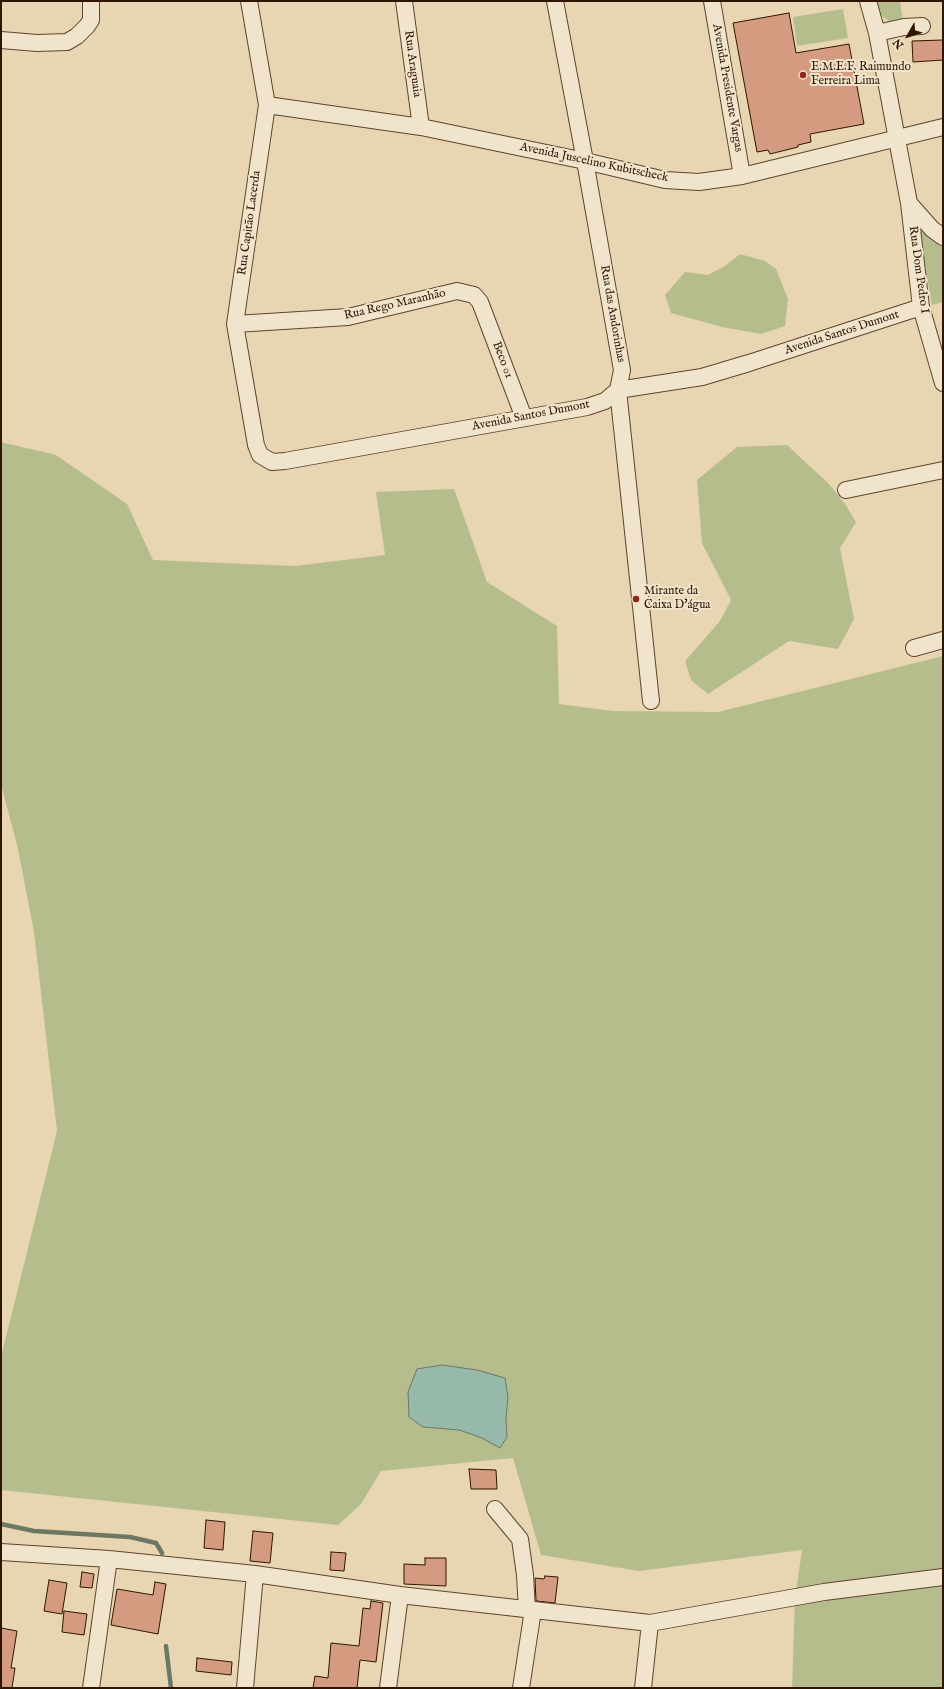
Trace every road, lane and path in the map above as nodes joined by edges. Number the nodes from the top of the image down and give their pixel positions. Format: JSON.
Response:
{"nodes":[{"id":1,"x":249,"y":1,"type":"edge"},
{"id":2,"x":404,"y":1,"type":"edge"},
{"id":3,"x":555,"y":1,"type":"edge"},
{"id":4,"x":712,"y":1,"type":"edge"},
{"id":5,"x":868,"y":1,"type":"edge"},
{"id":6,"x":91,"y":5,"type":"edge"},
{"id":7,"x":922,"y":26,"type":"dead end"},
{"id":8,"x":877,"y":33,"type":"junction"},
{"id":9,"x":1,"y":40,"type":"edge"},
{"id":10,"x":267,"y":105,"type":"junction"},
{"id":11,"x":420,"y":127,"type":"junction"},
{"id":12,"x":943,"y":127,"type":"edge"},
{"id":13,"x":896,"y":138,"type":"junction"},
{"id":14,"x":585,"y":161,"type":"junction"},
{"id":15,"x":742,"y":176,"type":"junction"},
{"id":16,"x":909,"y":203,"type":"junction"},
{"id":17,"x":943,"y":237,"type":"edge"},
{"id":18,"x":480,"y":302,"type":"joint"},
{"id":19,"x":921,"y":307,"type":"junction"},
{"id":20,"x":235,"y":324,"type":"junction"},
{"id":21,"x":943,"y":384,"type":"edge"},
{"id":22,"x":618,"y":390,"type":"junction"},
{"id":23,"x":524,"y":418,"type":"junction"},
{"id":24,"x":256,"y":445,"type":"joint"},
{"id":25,"x":943,"y":470,"type":"edge"},
{"id":26,"x":846,"y":490,"type":"dead end"},
{"id":27,"x":943,"y":640,"type":"edge"},
{"id":28,"x":914,"y":648,"type":"dead end"},
{"id":29,"x":651,"y":701,"type":"dead end"},
{"id":30,"x":495,"y":1509,"type":"dead end"},
{"id":31,"x":1,"y":1552,"type":"edge"},
{"id":32,"x":109,"y":1559,"type":"junction"},
{"id":33,"x":255,"y":1574,"type":"junction"},
{"id":34,"x":943,"y":1576,"type":"edge"},
{"id":35,"x":400,"y":1595,"type":"junction"},
{"id":36,"x":530,"y":1610,"type":"junction"},
{"id":37,"x":650,"y":1624,"type":"junction"},
{"id":38,"x":91,"y":1688,"type":"edge"},
{"id":39,"x":245,"y":1688,"type":"edge"},
{"id":40,"x":388,"y":1688,"type":"edge"},
{"id":41,"x":521,"y":1688,"type":"edge"},
{"id":42,"x":643,"y":1688,"type":"edge"}],
"edges":[{"from":1,"to":10,"type":"street","name":"Rua Capitão Lacerda"},
{"from":2,"to":11,"type":"street","name":"Rua Araguaia"},
{"from":3,"to":14,"type":"street","name":"Rua das Andorinhas"},
{"from":4,"to":15,"type":"street","name":"Avenida Presidente Vargas"},
{"from":5,"to":8,"type":"street"},
{"from":6,"to":9,"type":"street"},
{"from":7,"to":8,"type":"street"},
{"from":8,"to":13,"type":"street"},
{"from":10,"to":11,"type":"street","name":"Avenida Juscelino Kubitscheck"},
{"from":10,"to":20,"type":"street","name":"Rua Capitão Lacerda"},
{"from":11,"to":14,"type":"street","name":"Avenida Juscelino Kubitscheck"},
{"from":12,"to":13,"type":"street","name":"Avenida Juscelino Kubitscheck"},
{"from":13,"to":15,"type":"street","name":"Avenida Juscelino Kubitscheck"},
{"from":13,"to":16,"type":"street"},
{"from":14,"to":15,"type":"street","name":"Avenida Juscelino Kubitscheck"},
{"from":14,"to":22,"type":"street","name":"Rua das Andorinhas"},
{"from":16,"to":17,"type":"street"},
{"from":16,"to":19,"type":"street","name":"Rua Dom Pedro I"},
{"from":18,"to":20,"type":"street","name":"Rua Rego Maranhão"},
{"from":18,"to":23,"type":"street","name":"Beco 01"},
{"from":19,"to":21,"type":"street","name":"Rua Dom Pedro I"},
{"from":19,"to":22,"type":"street","name":"Avenida Santos Dumont"},
{"from":20,"to":24,"type":"street","name":"Rua Capitão Lacerda"},
{"from":22,"to":23,"type":"street","name":"Avenida Santos Dumont"},
{"from":22,"to":29,"type":"street","name":"Rua das Andorinhas"},
{"from":23,"to":24,"type":"street","name":"Avenida Santos Dumont"},
{"from":25,"to":26,"type":"street"},
{"from":27,"to":28,"type":"street"},
{"from":30,"to":36,"type":"street"},
{"from":31,"to":32,"type":"street"},
{"from":32,"to":33,"type":"street"},
{"from":32,"to":38,"type":"street"},
{"from":33,"to":35,"type":"street"},
{"from":33,"to":39,"type":"street"},
{"from":34,"to":37,"type":"street"},
{"from":35,"to":36,"type":"street"},
{"from":35,"to":40,"type":"street"},
{"from":36,"to":37,"type":"street"},
{"from":36,"to":41,"type":"street"},
{"from":37,"to":42,"type":"street"}]}
